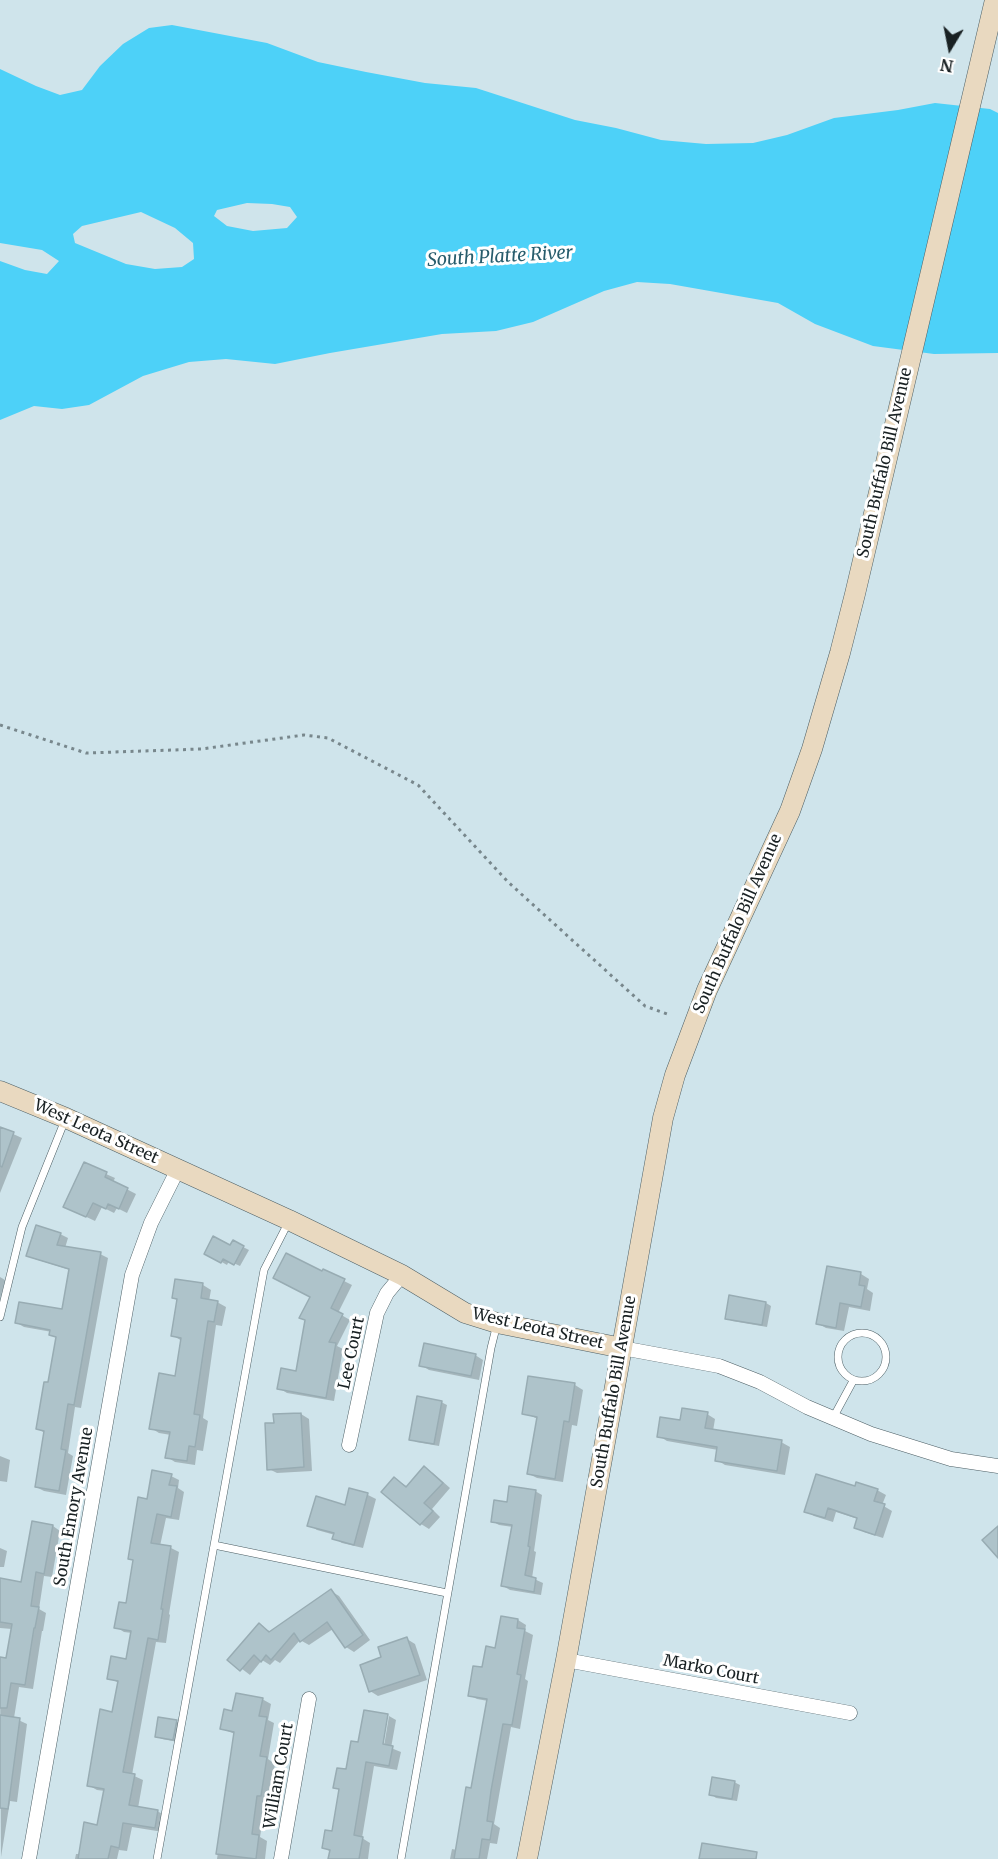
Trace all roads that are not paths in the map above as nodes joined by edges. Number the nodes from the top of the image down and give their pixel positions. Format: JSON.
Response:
{"nodes":[{"id":1,"x":993,"y":7,"type":"edge"},
{"id":2,"x":0,"y":1091,"type":"edge"},
{"id":3,"x":66,"y":1118,"type":"junction"},
{"id":4,"x":178,"y":1169,"type":"junction"},
{"id":5,"x":289,"y":1220,"type":"junction"},
{"id":6,"x":402,"y":1275,"type":"junction"},
{"id":7,"x":0,"y":1317,"type":"edge"},
{"id":8,"x":497,"y":1323,"type":"junction"},
{"id":9,"x":622,"y":1348,"type":"junction"},
{"id":10,"x":853,"y":1381,"type":"junction"},
{"id":11,"x":833,"y":1418,"type":"junction"},
{"id":12,"x":349,"y":1445,"type":"dead end"},
{"id":13,"x":998,"y":1466,"type":"edge"},
{"id":14,"x":214,"y":1545,"type":"junction"},
{"id":15,"x":447,"y":1593,"type":"junction"},
{"id":16,"x":566,"y":1660,"type":"junction"},
{"id":17,"x":309,"y":1699,"type":"dead end"},
{"id":18,"x":850,"y":1713,"type":"dead end"},
{"id":19,"x":29,"y":1859,"type":"edge"},
{"id":20,"x":157,"y":1859,"type":"edge"},
{"id":21,"x":281,"y":1859,"type":"edge"},
{"id":22,"x":400,"y":1859,"type":"edge"},
{"id":23,"x":527,"y":1859,"type":"edge"}],
"edges":[{"from":1,"to":9,"type":"main road","name":"South Buffalo Bill Avenue"},
{"from":2,"to":3,"type":"main road","name":"West Leota Street"},
{"from":3,"to":4,"type":"main road","name":"West Leota Street"},
{"from":3,"to":7,"type":"lane"},
{"from":4,"to":5,"type":"main road","name":"West Leota Street"},
{"from":4,"to":19,"type":"street","name":"South Emory Avenue"},
{"from":5,"to":6,"type":"main road","name":"West Leota Street"},
{"from":5,"to":14,"type":"lane"},
{"from":6,"to":8,"type":"main road","name":"West Leota Street"},
{"from":6,"to":12,"type":"street","name":"Lee Court"},
{"from":8,"to":9,"type":"main road","name":"West Leota Street"},
{"from":8,"to":15,"type":"lane"},
{"from":9,"to":11,"type":"street","name":"West Leota Street"},
{"from":9,"to":16,"type":"main road","name":"South Buffalo Bill Avenue"},
{"from":10,"to":10,"type":"lane"},
{"from":10,"to":11,"type":"lane"},
{"from":11,"to":13,"type":"street","name":"West Leota Street"},
{"from":14,"to":15,"type":"lane"},
{"from":14,"to":20,"type":"lane"},
{"from":15,"to":22,"type":"lane"},
{"from":16,"to":18,"type":"street","name":"Marko Court"},
{"from":16,"to":23,"type":"main road","name":"South Buffalo Bill Avenue"},
{"from":17,"to":21,"type":"street","name":"William Court"}]}
